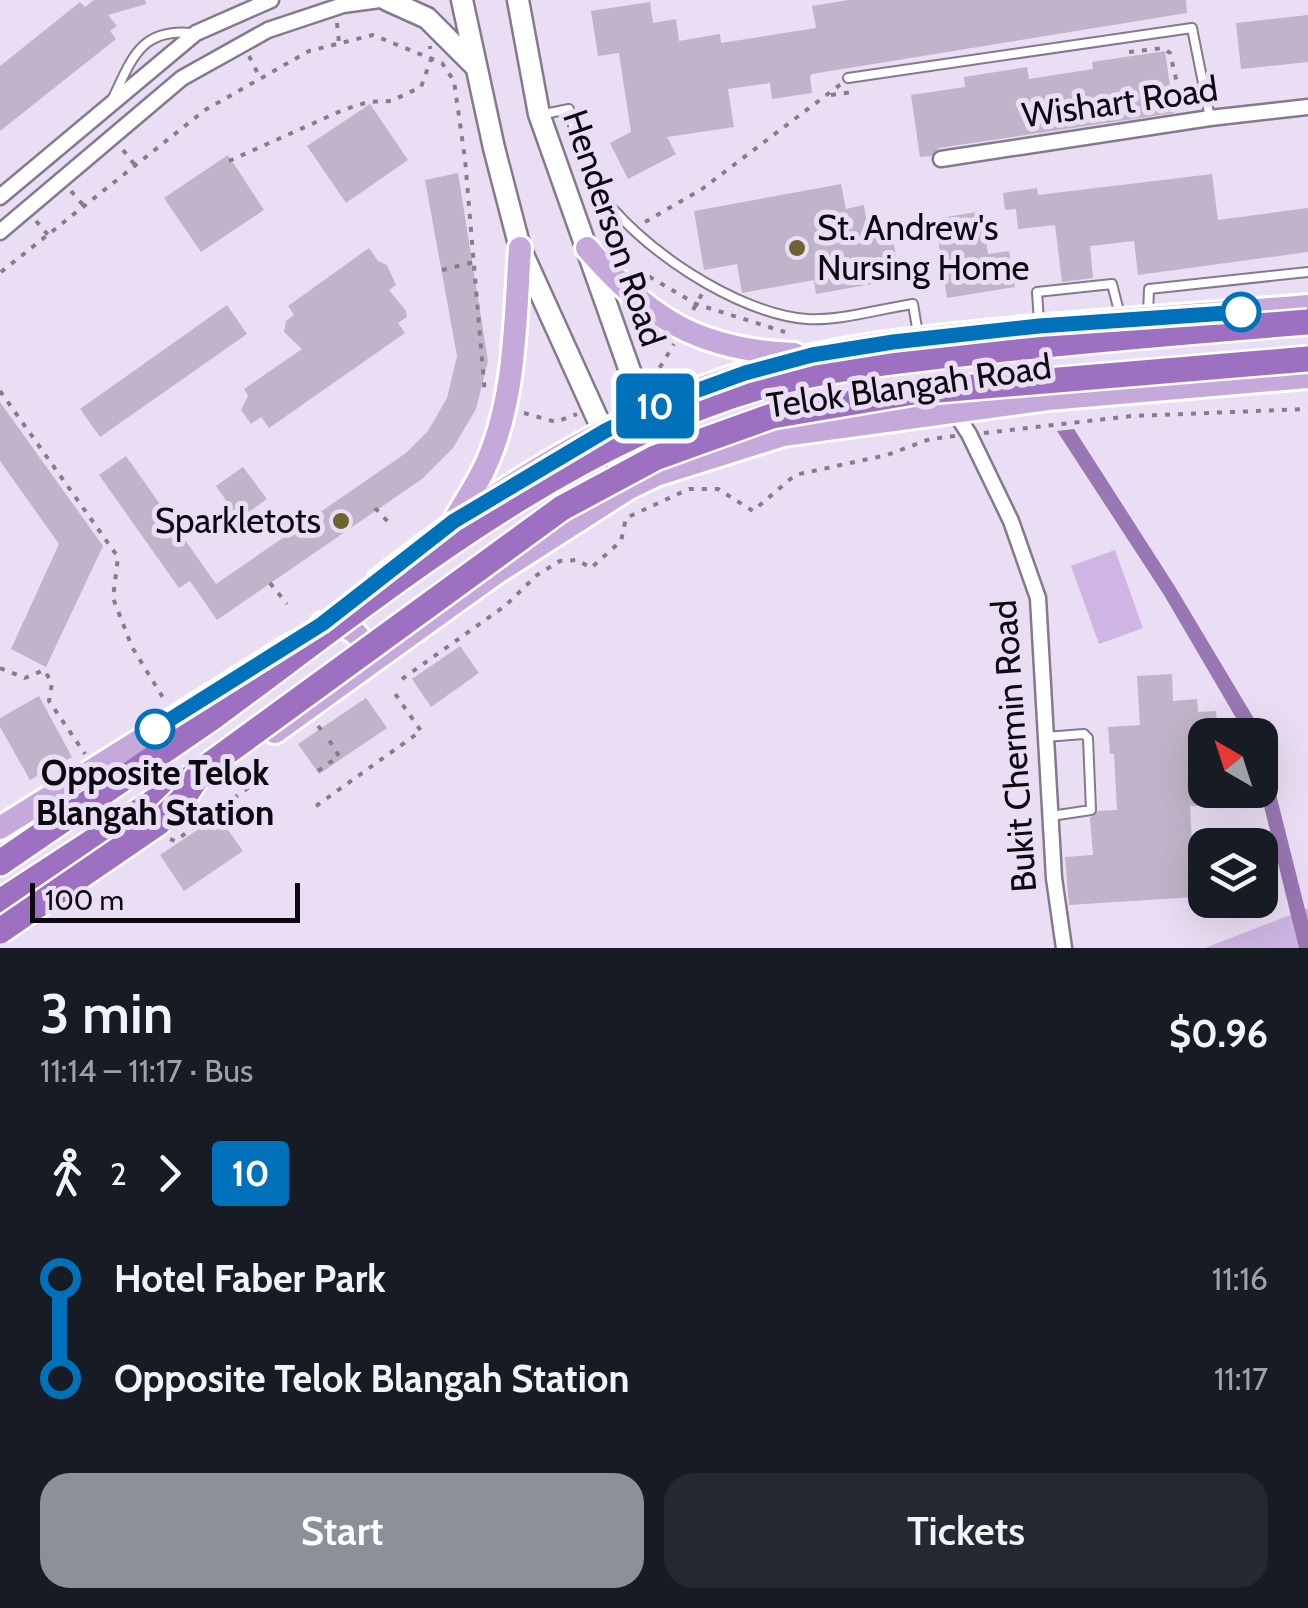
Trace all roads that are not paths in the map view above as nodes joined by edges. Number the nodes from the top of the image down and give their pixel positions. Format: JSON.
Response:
{"nodes":[{"id":1,"x":271,"y":0,"type":"edge"},
{"id":2,"x":384,"y":0,"type":"edge"},
{"id":3,"x":462,"y":0,"type":"edge"},
{"id":4,"x":518,"y":0,"type":"edge"},
{"id":5,"x":196,"y":33,"type":"junction"},
{"id":6,"x":478,"y":68,"type":"junction"},
{"id":7,"x":848,"y":78,"type":"road end"},
{"id":8,"x":1308,"y":107,"type":"edge"},
{"id":9,"x":108,"y":108,"type":"junction"},
{"id":10,"x":539,"y":114,"type":"junction"},
{"id":11,"x":1210,"y":118,"type":"junction"},
{"id":12,"x":941,"y":159,"type":"dead end"},
{"id":13,"x":0,"y":196,"type":"edge"},
{"id":14,"x":0,"y":232,"type":"edge"},
{"id":15,"x":520,"y":248,"type":"junction"},
{"id":16,"x":587,"y":248,"type":"junction"},
{"id":17,"x":1308,"y":272,"type":"edge"},
{"id":18,"x":1308,"y":306,"type":"edge"},
{"id":19,"x":1148,"y":319,"type":"junction"},
{"id":20,"x":1122,"y":320,"type":"junction"},
{"id":21,"x":1308,"y":322,"type":"edge"},
{"id":22,"x":1039,"y":326,"type":"junction"},
{"id":23,"x":919,"y":338,"type":"junction"},
{"id":24,"x":893,"y":342,"type":"junction"},
{"id":25,"x":812,"y":355,"type":"junction"},
{"id":26,"x":1308,"y":359,"type":"edge"},
{"id":27,"x":1308,"y":377,"type":"edge"},
{"id":28,"x":954,"y":411,"type":"junction"},
{"id":29,"x":642,"y":413,"type":"junction"},
{"id":30,"x":605,"y":431,"type":"junction"},
{"id":31,"x":656,"y":475,"type":"junction"},
{"id":32,"x":629,"y":488,"type":"junction"},
{"id":33,"x":454,"y":521,"type":"junction"},
{"id":34,"x":322,"y":624,"type":"junction"},
{"id":35,"x":368,"y":665,"type":"junction"},
{"id":36,"x":1044,"y":736,"type":"junction"},
{"id":37,"x":200,"y":771,"type":"junction"},
{"id":38,"x":1051,"y":816,"type":"junction"},
{"id":39,"x":0,"y":828,"type":"edge"},
{"id":40,"x":0,"y":863,"type":"edge"},
{"id":41,"x":0,"y":902,"type":"edge"},
{"id":42,"x":0,"y":918,"type":"edge"},
{"id":43,"x":0,"y":931,"type":"edge"},
{"id":44,"x":1064,"y":948,"type":"edge"}],
"edges":[{"from":1,"to":5,"type":"street"},
{"from":2,"to":6,"type":"main road"},
{"from":2,"to":14,"type":"street"},
{"from":3,"to":6,"type":"main road"},
{"from":4,"to":10,"type":"main road","name":"Henderson Road"},
{"from":5,"to":9,"type":"street"},
{"from":5,"to":9,"type":"lane"},
{"from":6,"to":15,"type":"main road"},
{"from":7,"to":11,"type":"lane"},
{"from":8,"to":11,"type":"street","name":"Wishart Road"},
{"from":9,"to":13,"type":"street"},
{"from":10,"to":16,"type":"main road","name":"Henderson Road"},
{"from":10,"to":23,"type":"lane"},
{"from":11,"to":12,"type":"street","name":"Wishart Road"},
{"from":15,"to":30,"type":"main road"},
{"from":15,"to":33,"type":"main road"},
{"from":16,"to":25,"type":"main road"},
{"from":16,"to":29,"type":"main road","name":"Henderson Road"},
{"from":17,"to":19,"type":"lane"},
{"from":18,"to":19,"type":"main road","name":"Telok Blangah Road"},
{"from":19,"to":20,"type":"main road","name":"Telok Blangah Road"},
{"from":20,"to":22,"type":"main road","name":"Telok Blangah Road"},
{"from":20,"to":22,"type":"lane"},
{"from":21,"to":40,"type":"highway","bridge":true},
{"from":22,"to":23,"type":"main road","name":"Telok Blangah Road"},
{"from":23,"to":24,"type":"main road","name":"Telok Blangah Road"},
{"from":24,"to":25,"type":"main road","name":"Telok Blangah Road"},
{"from":24,"to":28,"type":"street","name":"Bukit Chermin Road"},
{"from":25,"to":29,"type":"main road","name":"Telok Blangah Road"},
{"from":26,"to":37,"type":"highway","bridge":true},
{"from":27,"to":28,"type":"main road","name":"Telok Blangah Road"},
{"from":28,"to":31,"type":"main road","name":"Telok Blangah Road"},
{"from":28,"to":36,"type":"street","name":"Bukit Chermin Road"},
{"from":29,"to":30,"type":"main road","name":"Telok Blangah Road"},
{"from":29,"to":31,"type":"main road","name":"Henderson Road"},
{"from":30,"to":32,"type":"main road"},
{"from":30,"to":33,"type":"main road","name":"Telok Blangah Road"},
{"from":31,"to":32,"type":"main road","name":"Telok Blangah Road"},
{"from":32,"to":35,"type":"main road","name":"Telok Blangah Road"},
{"from":33,"to":34,"type":"main road","name":"Telok Blangah Road"},
{"from":34,"to":35,"type":"main road"},
{"from":34,"to":39,"type":"main road","name":"Telok Blangah Road"},
{"from":35,"to":42,"type":"main road","name":"Telok Blangah Road"},
{"from":36,"to":38,"type":"street","name":"Bukit Chermin Road"},
{"from":36,"to":38,"type":"lane"},
{"from":37,"to":41,"type":"highway"},
{"from":37,"to":43,"type":"highway","bridge":true},
{"from":38,"to":44,"type":"street","name":"Bukit Chermin Road"}]}
